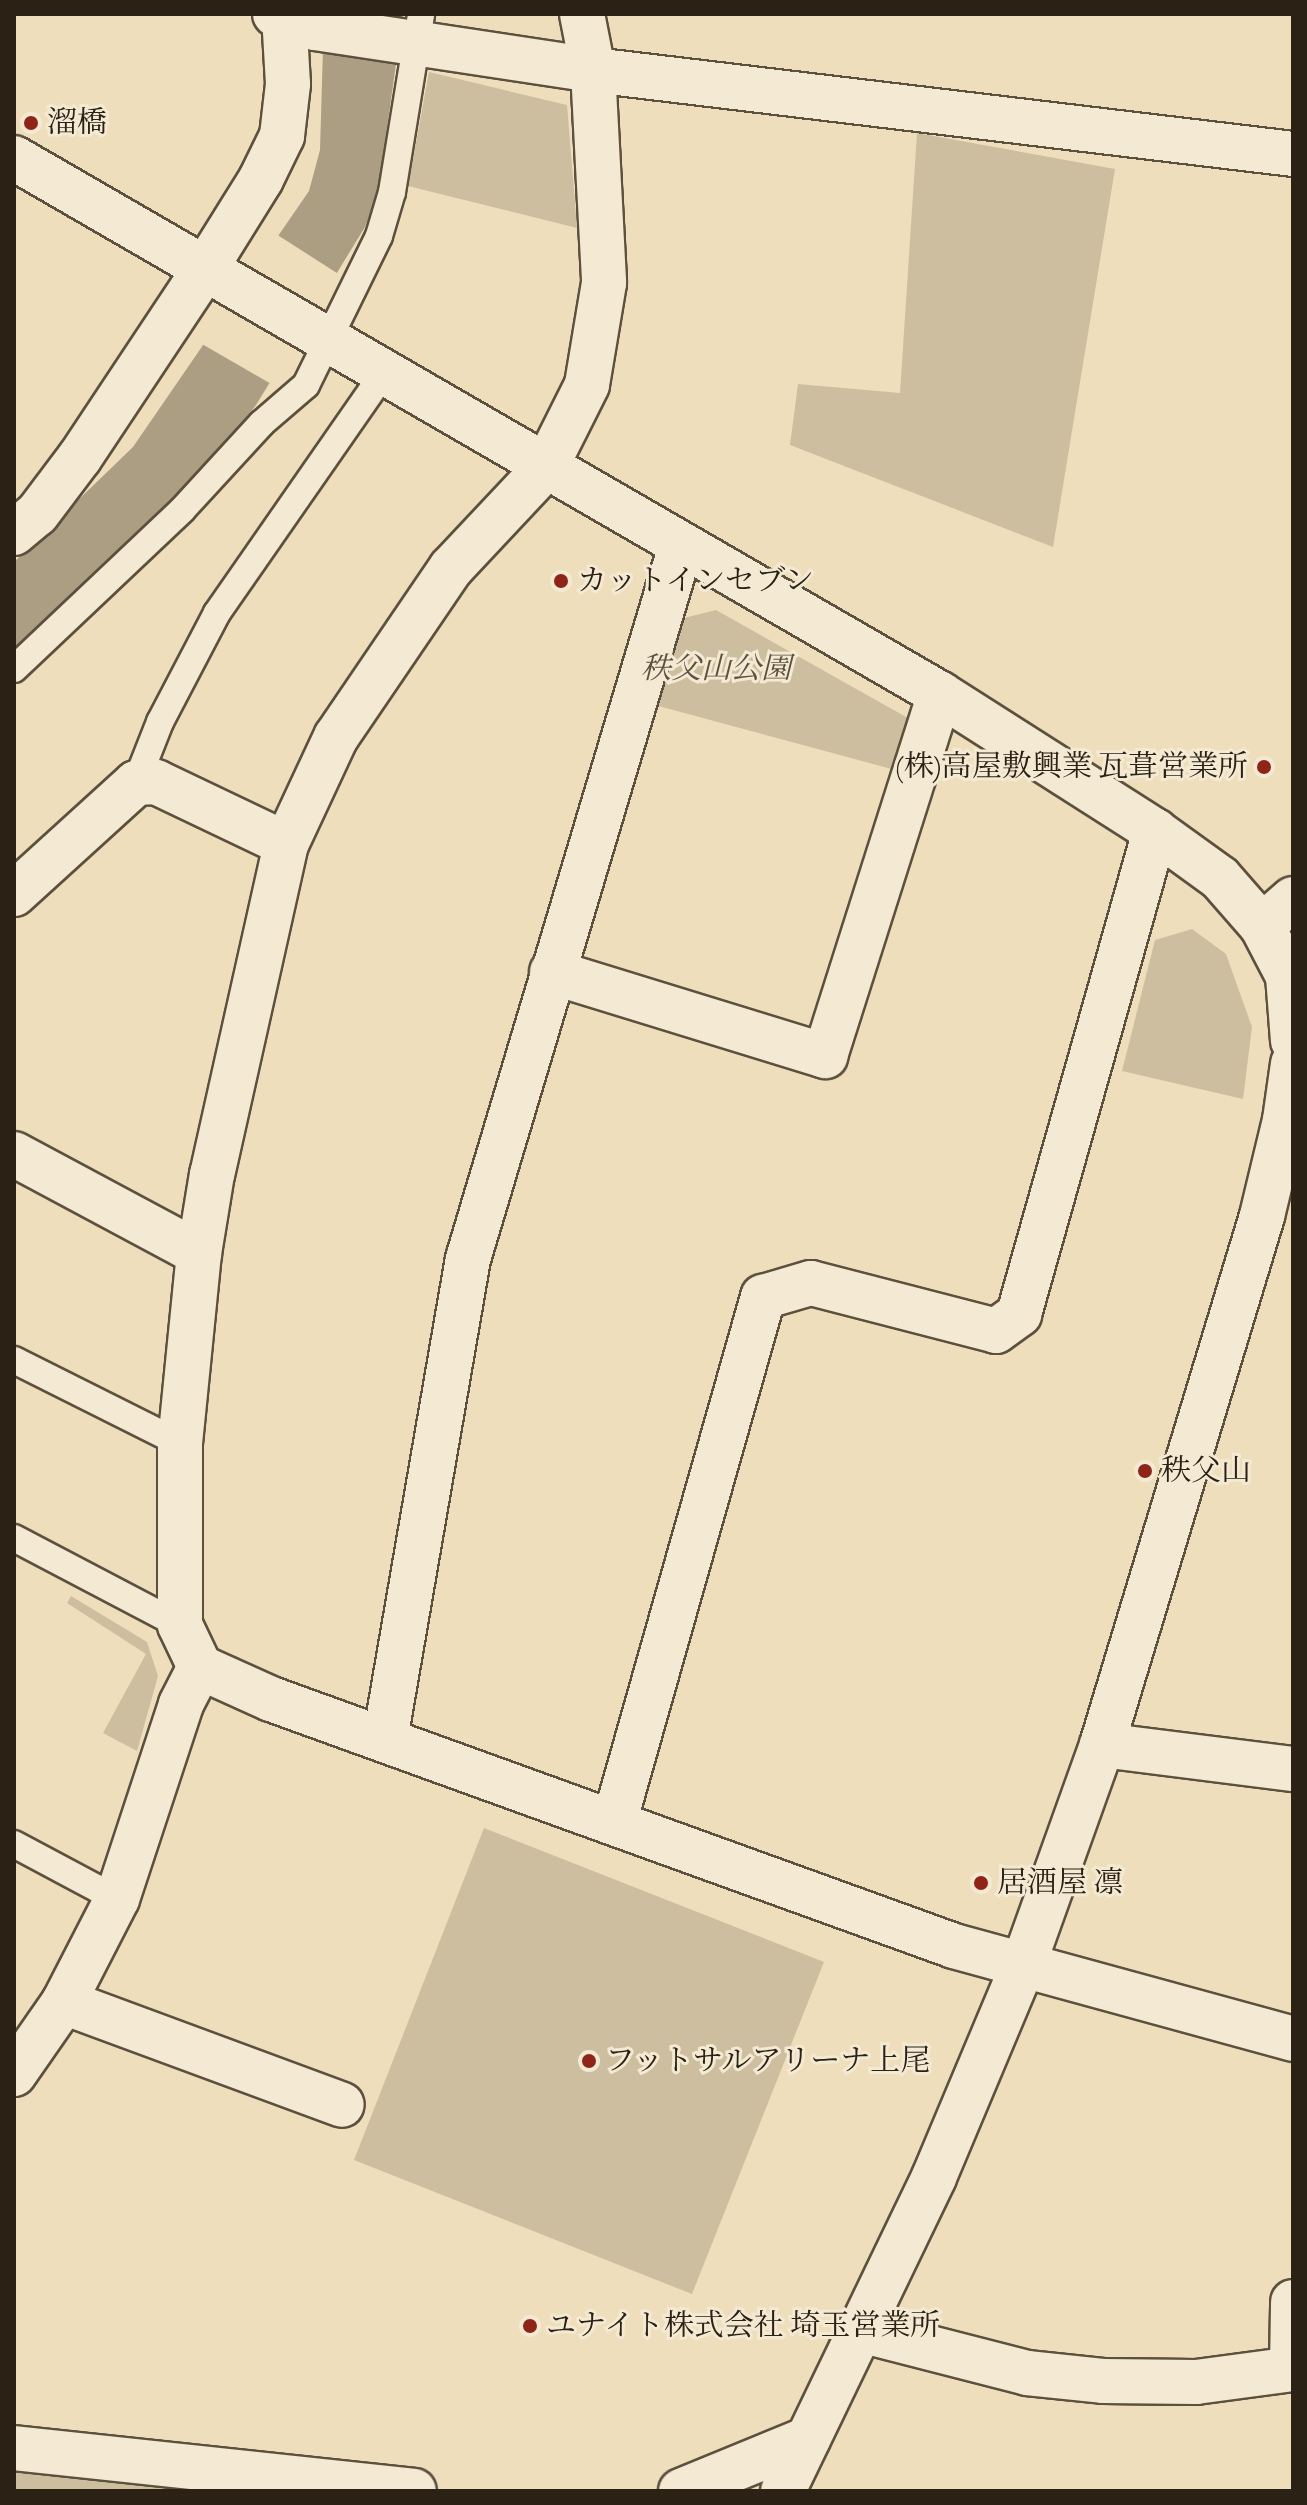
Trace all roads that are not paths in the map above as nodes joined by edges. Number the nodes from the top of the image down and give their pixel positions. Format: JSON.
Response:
{"nodes":[{"id":1,"x":582,"y":14,"type":"edge"},
{"id":2,"x":289,"y":19,"type":"edge"},
{"id":3,"x":418,"y":40,"type":"edge"},
{"id":4,"x":593,"y":70,"type":"junction"},
{"id":5,"x":1293,"y":154,"type":"edge"},
{"id":6,"x":14,"y":158,"type":"edge"},
{"id":7,"x":218,"y":276,"type":"junction"},
{"id":8,"x":321,"y":337,"type":"junction"},
{"id":9,"x":384,"y":373,"type":"junction"},
{"id":10,"x":546,"y":467,"type":"junction"},
{"id":11,"x":22,"y":515,"type":"edge"},
{"id":12,"x":681,"y":546,"type":"junction"},
{"id":13,"x":14,"y":669,"type":"edge"},
{"id":14,"x":940,"y":694,"type":"junction"},
{"id":15,"x":136,"y":783,"type":"junction"},
{"id":16,"x":1155,"y":831,"type":"junction"},
{"id":17,"x":286,"y":844,"type":"junction"},
{"id":18,"x":14,"y":894,"type":"edge"},
{"id":19,"x":1278,"y":912,"type":"edge"},
{"id":20,"x":552,"y":972,"type":"junction"},
{"id":21,"x":1293,"y":1041,"type":"edge"},
{"id":22,"x":1293,"y":1064,"type":"edge"},
{"id":23,"x":1289,"y":1121,"type":"edge"},
{"id":24,"x":14,"y":1154,"type":"edge"},
{"id":25,"x":199,"y":1253,"type":"junction"},
{"id":26,"x":14,"y":1360,"type":"edge"},
{"id":27,"x":180,"y":1443,"type":"junction"},
{"id":28,"x":14,"y":1538,"type":"edge"},
{"id":29,"x":180,"y":1625,"type":"junction"},
{"id":30,"x":200,"y":1667,"type":"junction"},
{"id":31,"x":385,"y":1739,"type":"junction"},
{"id":32,"x":1102,"y":1745,"type":"junction"},
{"id":33,"x":1293,"y":1769,"type":"edge"},
{"id":34,"x":614,"y":1823,"type":"junction"},
{"id":35,"x":14,"y":1844,"type":"edge"},
{"id":36,"x":117,"y":1899,"type":"junction"},
{"id":37,"x":1024,"y":1963,"type":"junction"},
{"id":38,"x":64,"y":2002,"type":"junction"},
{"id":39,"x":1293,"y":2039,"type":"edge"},
{"id":40,"x":14,"y":2074,"type":"edge"},
{"id":41,"x":342,"y":2105,"type":"dead end"},
{"id":42,"x":1293,"y":2302,"type":"edge"},
{"id":43,"x":860,"y":2330,"type":"junction"},
{"id":44,"x":1292,"y":2369,"type":"edge"},
{"id":45,"x":808,"y":2439,"type":"junction"},
{"id":46,"x":14,"y":2448,"type":"edge"},
{"id":47,"x":414,"y":2491,"type":"edge"},
{"id":48,"x":681,"y":2491,"type":"edge"},
{"id":49,"x":783,"y":2491,"type":"edge"}],
"edges":[{"from":1,"to":4,"type":"street"},
{"from":2,"to":3,"type":"street"},
{"from":2,"to":7,"type":"street"},
{"from":3,"to":4,"type":"street"},
{"from":3,"to":8,"type":"lane"},
{"from":4,"to":5,"type":"street"},
{"from":4,"to":10,"type":"street"},
{"from":6,"to":7,"type":"street"},
{"from":7,"to":8,"type":"street"},
{"from":7,"to":11,"type":"street"},
{"from":8,"to":9,"type":"street"},
{"from":8,"to":13,"type":"lane"},
{"from":9,"to":10,"type":"street"},
{"from":9,"to":15,"type":"lane"},
{"from":10,"to":12,"type":"street"},
{"from":10,"to":17,"type":"street"},
{"from":12,"to":14,"type":"street"},
{"from":12,"to":20,"type":"street"},
{"from":14,"to":16,"type":"street"},
{"from":14,"to":20,"type":"street"},
{"from":15,"to":17,"type":"street"},
{"from":15,"to":18,"type":"street"},
{"from":16,"to":19,"type":"street"},
{"from":16,"to":34,"type":"street"},
{"from":17,"to":25,"type":"street"},
{"from":19,"to":21,"type":"street"},
{"from":20,"to":31,"type":"street"},
{"from":22,"to":23,"type":"street"},
{"from":23,"to":32,"type":"street"},
{"from":24,"to":25,"type":"street"},
{"from":25,"to":27,"type":"street"},
{"from":26,"to":27,"type":"lane"},
{"from":27,"to":29,"type":"street"},
{"from":28,"to":29,"type":"lane"},
{"from":29,"to":30,"type":"street"},
{"from":30,"to":31,"type":"street"},
{"from":30,"to":36,"type":"street"},
{"from":31,"to":34,"type":"street"},
{"from":32,"to":33,"type":"street"},
{"from":32,"to":37,"type":"street"},
{"from":34,"to":37,"type":"street"},
{"from":35,"to":36,"type":"lane"},
{"from":36,"to":38,"type":"street"},
{"from":37,"to":39,"type":"street"},
{"from":37,"to":43,"type":"street"},
{"from":38,"to":40,"type":"street"},
{"from":38,"to":41,"type":"street"},
{"from":42,"to":44,"type":"street"},
{"from":43,"to":44,"type":"street"},
{"from":43,"to":45,"type":"street"},
{"from":45,"to":48,"type":"street"},
{"from":45,"to":49,"type":"street"},
{"from":46,"to":47,"type":"street"}]}
